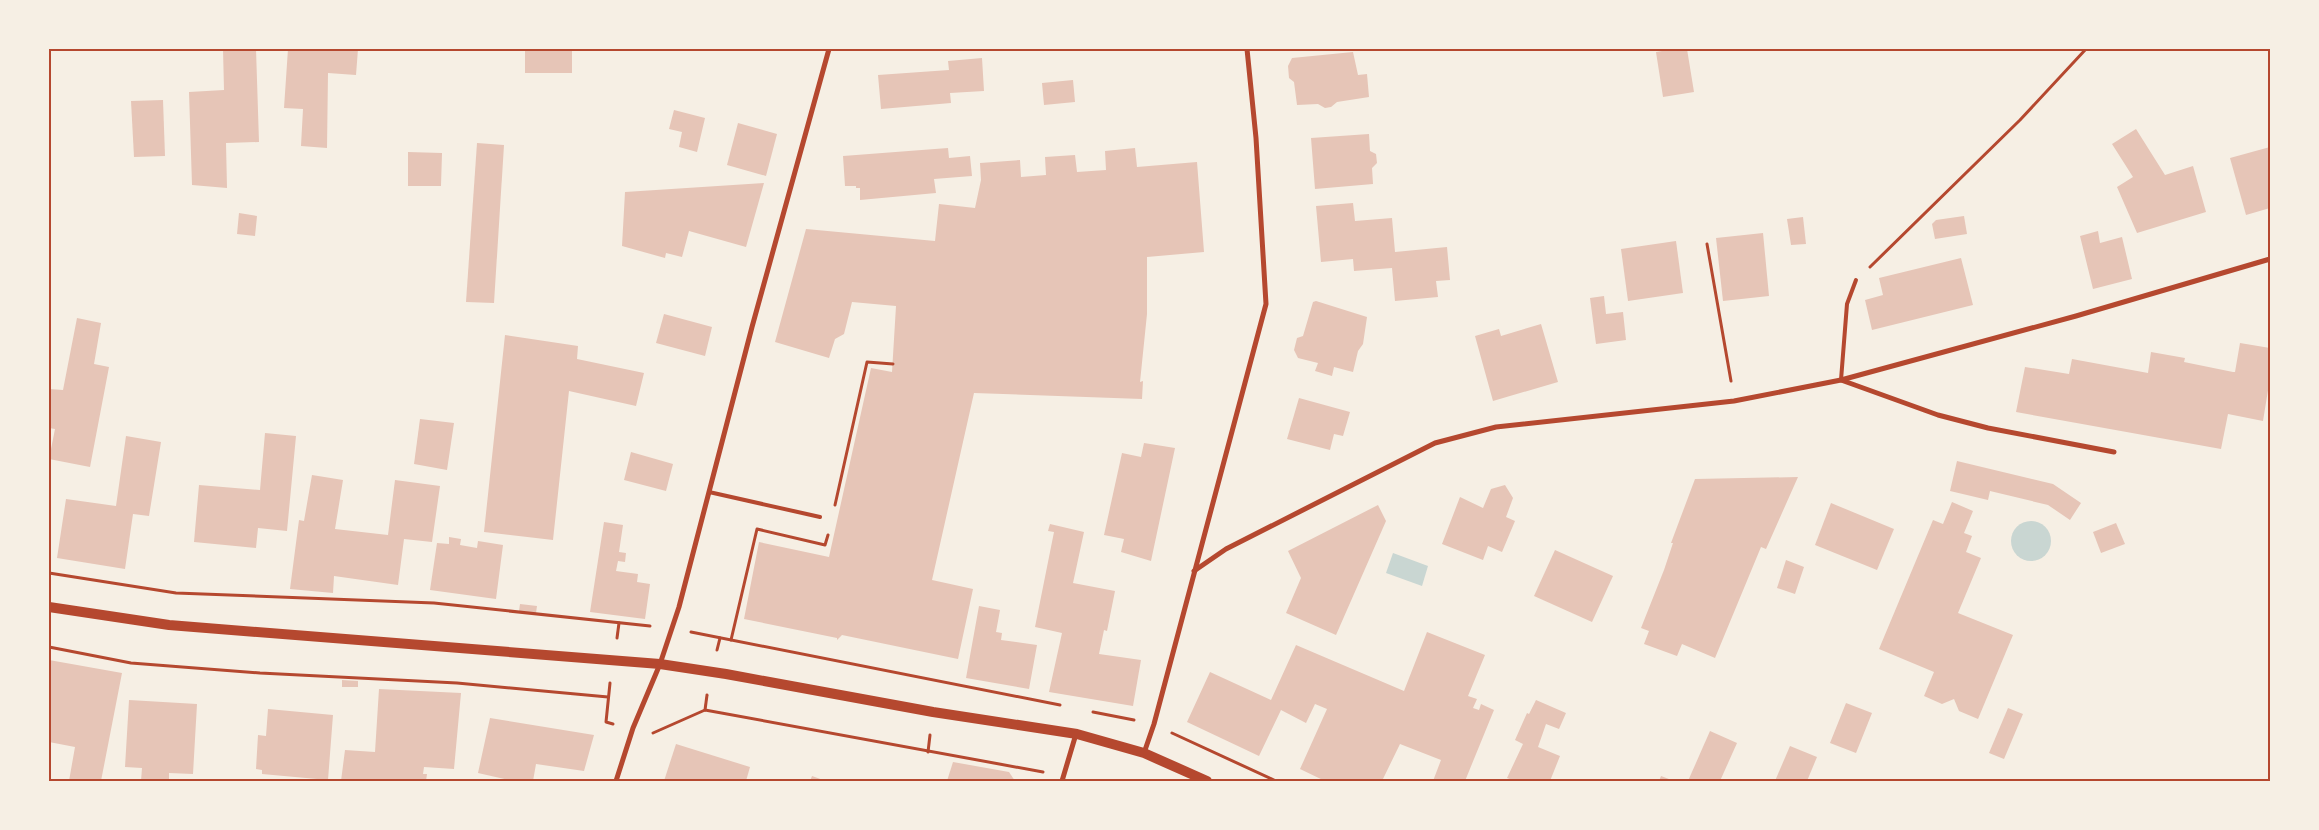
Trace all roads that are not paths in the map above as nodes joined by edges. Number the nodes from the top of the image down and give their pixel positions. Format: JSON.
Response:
{"nodes":[{"id":1,"x":829,"y":49,"type":"edge"},
{"id":2,"x":1247,"y":49,"type":"edge"},
{"id":3,"x":2270,"y":259,"type":"edge"},
{"id":4,"x":1856,"y":280,"type":"road end"},
{"id":5,"x":1841,"y":380,"type":"junction"},
{"id":6,"x":2114,"y":452,"type":"dead end"},
{"id":7,"x":709,"y":492,"type":"junction"},
{"id":8,"x":820,"y":517,"type":"dead end"},
{"id":9,"x":1194,"y":571,"type":"junction"},
{"id":10,"x":49,"y":607,"type":"edge"},
{"id":11,"x":660,"y":664,"type":"junction"},
{"id":12,"x":1076,"y":734,"type":"junction"},
{"id":13,"x":1144,"y":753,"type":"junction"},
{"id":14,"x":1063,"y":778,"type":"edge"},
{"id":15,"x":616,"y":781,"type":"edge"},
{"id":16,"x":1207,"y":781,"type":"edge"}],
"edges":[{"from":1,"to":7,"type":"street"},
{"from":2,"to":9,"type":"street"},
{"from":3,"to":5,"type":"street"},
{"from":4,"to":5,"type":"lane"},
{"from":5,"to":6,"type":"street"},
{"from":5,"to":9,"type":"street"},
{"from":7,"to":8,"type":"lane"},
{"from":7,"to":11,"type":"street"},
{"from":9,"to":13,"type":"street"},
{"from":10,"to":11,"type":"main road"},
{"from":11,"to":12,"type":"main road"},
{"from":11,"to":15,"type":"street"},
{"from":12,"to":13,"type":"main road"},
{"from":12,"to":14,"type":"street"},
{"from":13,"to":16,"type":"main road"}]}
